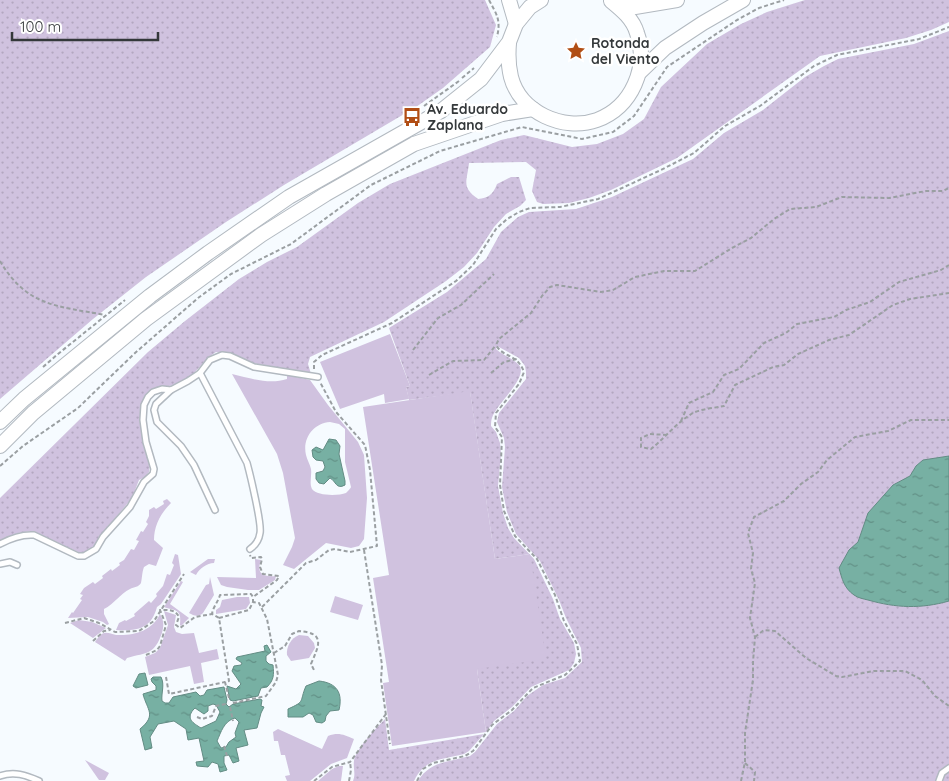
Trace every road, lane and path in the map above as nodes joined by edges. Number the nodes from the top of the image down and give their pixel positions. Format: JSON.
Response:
{"nodes":[{"id":1,"x":509,"y":0,"type":"edge"},
{"id":2,"x":541,"y":0,"type":"edge"},
{"id":3,"x":611,"y":0,"type":"edge"},
{"id":4,"x":677,"y":0,"type":"edge"},
{"id":5,"x":743,"y":0,"type":"edge"},
{"id":6,"x":784,"y":0,"type":"edge"},
{"id":7,"x":516,"y":24,"type":"junction"},
{"id":8,"x":949,"y":27,"type":"edge"},
{"id":9,"x":509,"y":42,"type":"junction"},
{"id":10,"x":640,"y":72,"type":"junction"},
{"id":11,"x":533,"y":109,"type":"junction"},
{"id":12,"x":949,"y":188,"type":"edge"},
{"id":13,"x":0,"y":261,"type":"edge"},
{"id":14,"x":949,"y":265,"type":"edge"},
{"id":15,"x":494,"y":274,"type":"dead end"},
{"id":16,"x":949,"y":293,"type":"edge"},
{"id":17,"x":106,"y":315,"type":"dead end"},
{"id":18,"x":496,"y":345,"type":"junction"},
{"id":19,"x":413,"y":350,"type":"dead end"},
{"id":20,"x":517,"y":359,"type":"junction"},
{"id":21,"x":490,"y":372,"type":"dead end"},
{"id":22,"x":200,"y":373,"type":"junction"},
{"id":23,"x":429,"y":376,"type":"dead end"},
{"id":24,"x":318,"y":377,"type":"junction"},
{"id":25,"x":171,"y":390,"type":"junction"},
{"id":26,"x":949,"y":420,"type":"edge"},
{"id":27,"x":0,"y":422,"type":"edge"},
{"id":28,"x":680,"y":423,"type":"junction"},
{"id":29,"x":667,"y":435,"type":"junction"},
{"id":30,"x":0,"y":446,"type":"edge"},
{"id":31,"x":0,"y":466,"type":"edge"},
{"id":32,"x":215,"y":510,"type":"dead end"},
{"id":33,"x":0,"y":544,"type":"edge"},
{"id":34,"x":250,"y":549,"type":"joint"},
{"id":35,"x":364,"y":550,"type":"junction"},
{"id":36,"x":0,"y":564,"type":"edge"},
{"id":37,"x":17,"y":565,"type":"dead end"},
{"id":38,"x":184,"y":574,"type":"dead end"},
{"id":39,"x":253,"y":597,"type":"junction"},
{"id":40,"x":253,"y":602,"type":"junction"},
{"id":41,"x":262,"y":607,"type":"junction"},
{"id":42,"x":160,"y":610,"type":"junction"},
{"id":43,"x":212,"y":614,"type":"junction"},
{"id":44,"x":219,"y":618,"type":"junction"},
{"id":45,"x":65,"y":622,"type":"dead end"},
{"id":46,"x":110,"y":630,"type":"junction"},
{"id":47,"x":755,"y":637,"type":"junction"},
{"id":48,"x":93,"y":640,"type":"dead end"},
{"id":49,"x":274,"y":653,"type":"junction"},
{"id":50,"x":146,"y":655,"type":"dead end"},
{"id":51,"x":314,"y":670,"type":"dead end"},
{"id":52,"x":166,"y":677,"type":"dead end"},
{"id":53,"x":225,"y":682,"type":"junction"},
{"id":54,"x":229,"y":698,"type":"dead end"},
{"id":55,"x":234,"y":703,"type":"dead end"},
{"id":56,"x":226,"y":704,"type":"dead end"},
{"id":57,"x":949,"y":706,"type":"edge"},
{"id":58,"x":230,"y":707,"type":"dead end"},
{"id":59,"x":386,"y":714,"type":"junction"},
{"id":60,"x":197,"y":717,"type":"dead end"},
{"id":61,"x":233,"y":720,"type":"dead end"},
{"id":62,"x":390,"y":744,"type":"dead end"},
{"id":63,"x":224,"y":746,"type":"dead end"},
{"id":64,"x":226,"y":756,"type":"dead end"},
{"id":65,"x":350,"y":762,"type":"junction"},
{"id":66,"x":744,"y":762,"type":"junction"},
{"id":67,"x":949,"y":768,"type":"edge"},
{"id":68,"x":0,"y":776,"type":"edge"},
{"id":69,"x":39,"y":781,"type":"edge"},
{"id":70,"x":314,"y":781,"type":"edge"},
{"id":71,"x":349,"y":781,"type":"edge"},
{"id":72,"x":417,"y":781,"type":"edge"},
{"id":73,"x":741,"y":781,"type":"edge"},
{"id":74,"x":754,"y":781,"type":"edge"},
{"id":75,"x":939,"y":781,"type":"edge"}],
"edges":[{"from":1,"to":7,"type":"main road"},
{"from":2,"to":7,"type":"main road"},
{"from":3,"to":4,"type":"main road"},
{"from":3,"to":10,"type":"main road"},
{"from":5,"to":10,"type":"main road"},
{"from":6,"to":31,"type":"path"},
{"from":7,"to":9,"type":"main road"},
{"from":8,"to":24,"type":"path"},
{"from":9,"to":11,"type":"main road"},
{"from":9,"to":27,"type":"main road"},
{"from":10,"to":11,"type":"main road"},
{"from":11,"to":30,"type":"main road"},
{"from":12,"to":18,"type":"path"},
{"from":13,"to":17,"type":"path"},
{"from":14,"to":28,"type":"path"},
{"from":15,"to":19,"type":"path"},
{"from":16,"to":28,"type":"path"},
{"from":18,"to":20,"type":"path"},
{"from":18,"to":23,"type":"path"},
{"from":20,"to":21,"type":"path"},
{"from":20,"to":72,"type":"path"},
{"from":22,"to":24,"type":"lane"},
{"from":22,"to":25,"type":"lane"},
{"from":22,"to":34,"type":"lane"},
{"from":24,"to":35,"type":"path"},
{"from":25,"to":32,"type":"lane"},
{"from":25,"to":33,"type":"lane"},
{"from":26,"to":47,"type":"path"},
{"from":28,"to":29,"type":"path"},
{"from":29,"to":29,"type":"path"},
{"from":34,"to":39,"type":"path"},
{"from":35,"to":41,"type":"path"},
{"from":35,"to":59,"type":"path"},
{"from":36,"to":37,"type":"lane"},
{"from":38,"to":42,"type":"path"},
{"from":39,"to":40,"type":"path"},
{"from":39,"to":43,"type":"path"},
{"from":40,"to":41,"type":"path"},
{"from":40,"to":44,"type":"path"},
{"from":41,"to":49,"type":"path"},
{"from":42,"to":43,"type":"path"},
{"from":42,"to":46,"type":"path"},
{"from":42,"to":50,"type":"path"},
{"from":43,"to":44,"type":"path"},
{"from":44,"to":53,"type":"path"},
{"from":45,"to":46,"type":"path"},
{"from":46,"to":48,"type":"path"},
{"from":47,"to":57,"type":"path"},
{"from":47,"to":66,"type":"path"},
{"from":49,"to":51,"type":"path"},
{"from":49,"to":55,"type":"path"},
{"from":52,"to":53,"type":"path"},
{"from":53,"to":54,"type":"path"},
{"from":56,"to":60,"type":"path"},
{"from":58,"to":61,"type":"path"},
{"from":59,"to":62,"type":"path"},
{"from":59,"to":65,"type":"path"},
{"from":63,"to":64,"type":"path"},
{"from":65,"to":70,"type":"path"},
{"from":65,"to":71,"type":"path"},
{"from":66,"to":73,"type":"path"},
{"from":66,"to":74,"type":"path"},
{"from":67,"to":75,"type":"lane"},
{"from":68,"to":69,"type":"lane"}]}
